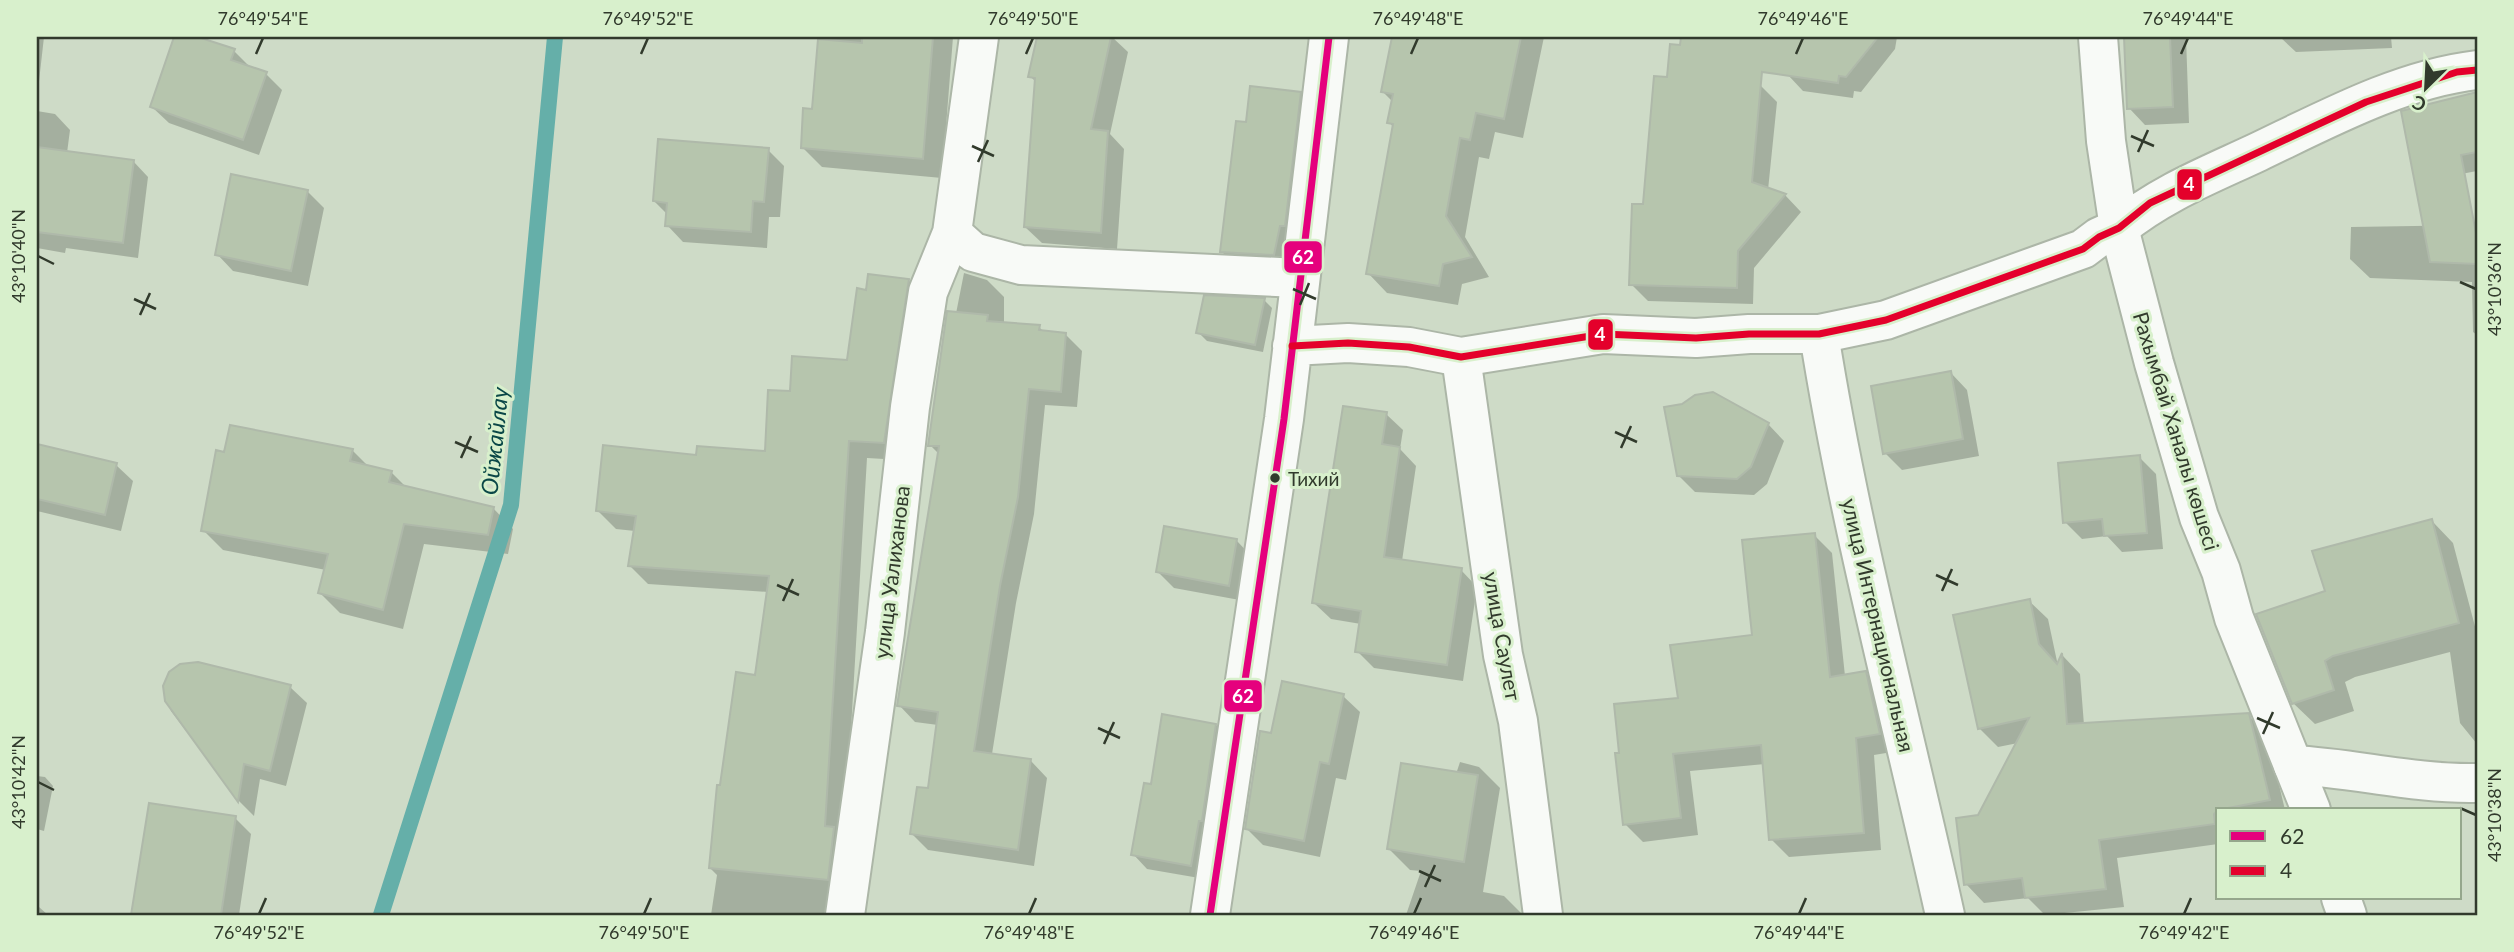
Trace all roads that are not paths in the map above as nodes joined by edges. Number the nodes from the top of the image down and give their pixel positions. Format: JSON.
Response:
{"nodes":[{"id":1,"x":979,"y":37,"type":"edge"},
{"id":2,"x":1329,"y":37,"type":"edge"},
{"id":3,"x":2098,"y":37,"type":"edge"},
{"id":4,"x":2477,"y":70,"type":"edge"},
{"id":5,"x":2119,"y":228,"type":"junction"},
{"id":6,"x":952,"y":233,"type":"junction"},
{"id":7,"x":1299,"y":278,"type":"junction"},
{"id":8,"x":1819,"y":334,"type":"junction"},
{"id":9,"x":1292,"y":346,"type":"junction"},
{"id":10,"x":1461,"y":357,"type":"junction"},
{"id":11,"x":2293,"y":765,"type":"junction"},
{"id":12,"x":2475,"y":783,"type":"dead end"},
{"id":13,"x":2310,"y":808,"type":"edge"},
{"id":14,"x":845,"y":915,"type":"edge"},
{"id":15,"x":1210,"y":915,"type":"edge"},
{"id":16,"x":1543,"y":915,"type":"edge"},
{"id":17,"x":1945,"y":915,"type":"edge"}],
"edges":[{"from":1,"to":6,"type":"street","name":"улица Уалиханова"},
{"from":2,"to":7,"type":"street"},
{"from":3,"to":5,"type":"street","name":"Рахымбай Ханалы көшесі"},
{"from":4,"to":5,"type":"street"},
{"from":5,"to":8,"type":"street"},
{"from":5,"to":11,"type":"street","name":"Рахымбай Ханалы көшесі"},
{"from":6,"to":7,"type":"street"},
{"from":6,"to":14,"type":"street","name":"улица Уалиханова"},
{"from":7,"to":9,"type":"street"},
{"from":8,"to":10,"type":"street"},
{"from":8,"to":17,"type":"street","name":"улица Интернациональная"},
{"from":9,"to":10,"type":"street"},
{"from":9,"to":15,"type":"street"},
{"from":10,"to":16,"type":"street","name":"улица Саулет"},
{"from":11,"to":12,"type":"street"},
{"from":11,"to":13,"type":"street","name":"Рахымбай Ханалы көшесі"}]}
